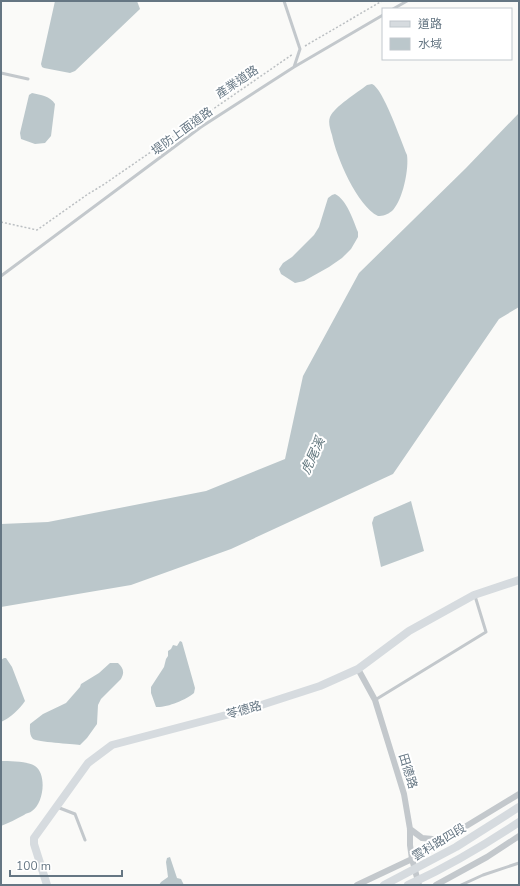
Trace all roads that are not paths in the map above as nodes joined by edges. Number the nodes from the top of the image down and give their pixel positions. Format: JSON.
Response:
{"nodes":[{"id":1,"x":284,"y":1,"type":"edge"},
{"id":2,"x":407,"y":1,"type":"edge"},
{"id":3,"x":395,"y":8,"type":"edge"},
{"id":4,"x":382,"y":16,"type":"edge"},
{"id":5,"x":294,"y":67,"type":"junction"},
{"id":6,"x":1,"y":73,"type":"edge"},
{"id":7,"x":28,"y":79,"type":"dead end"},
{"id":8,"x":1,"y":276,"type":"edge"},
{"id":9,"x":519,"y":580,"type":"edge"},
{"id":10,"x":474,"y":595,"type":"junction"},
{"id":11,"x":358,"y":669,"type":"junction"},
{"id":12,"x":375,"y":700,"type":"junction"},
{"id":13,"x":519,"y":794,"type":"edge"},
{"id":14,"x":57,"y":807,"type":"junction"},
{"id":15,"x":519,"y":807,"type":"edge"},
{"id":16,"x":519,"y":822,"type":"edge"},
{"id":17,"x":410,"y":829,"type":"junction"},
{"id":18,"x":519,"y":836,"type":"edge"},
{"id":19,"x":85,"y":840,"type":"dead end"},
{"id":20,"x":443,"y":840,"type":"junction"},
{"id":21,"x":412,"y":859,"type":"junction"},
{"id":22,"x":519,"y":863,"type":"edge"},
{"id":23,"x":415,"y":870,"type":"junction"},
{"id":24,"x":419,"y":883,"type":"edge"},
{"id":25,"x":47,"y":885,"type":"edge"},
{"id":26,"x":357,"y":885,"type":"edge"},
{"id":27,"x":384,"y":885,"type":"edge"},
{"id":28,"x":408,"y":885,"type":"edge"},
{"id":29,"x":436,"y":885,"type":"edge"},
{"id":30,"x":461,"y":885,"type":"edge"}],
"edges":[{"from":1,"to":5,"type":"lane"},
{"from":2,"to":3,"type":"lane"},
{"from":4,"to":5,"type":"lane","name":"堤防上面道路"},
{"from":5,"to":8,"type":"lane","name":"堤防上面道路"},
{"from":6,"to":7,"type":"lane"},
{"from":9,"to":10,"type":"street","name":"苓德路"},
{"from":10,"to":11,"type":"street","name":"苓德路"},
{"from":10,"to":12,"type":"lane"},
{"from":11,"to":12,"type":"street","name":"田德路"},
{"from":11,"to":14,"type":"street","name":"苓德路"},
{"from":12,"to":17,"type":"street","name":"田德路"},
{"from":13,"to":20,"type":"street","name":"雲科路四段"},
{"from":14,"to":19,"type":"lane"},
{"from":14,"to":25,"type":"street","name":"苓德路"},
{"from":15,"to":23,"type":"street","name":"雲科路四段"},
{"from":16,"to":24,"type":"street","name":"雲科路四段"},
{"from":17,"to":20,"type":"street"},
{"from":17,"to":21,"type":"street","name":"田德路"},
{"from":18,"to":29,"type":"street"},
{"from":20,"to":21,"type":"street","name":"雲科路四段"},
{"from":21,"to":23,"type":"street","name":"田德路"},
{"from":21,"to":26,"type":"street","name":"雲科路四段"},
{"from":22,"to":30,"type":"lane"},
{"from":23,"to":24,"type":"street","name":"田德路"},
{"from":23,"to":27,"type":"street","name":"雲科路四段"},
{"from":24,"to":28,"type":"street","name":"雲科路四段"}]}
